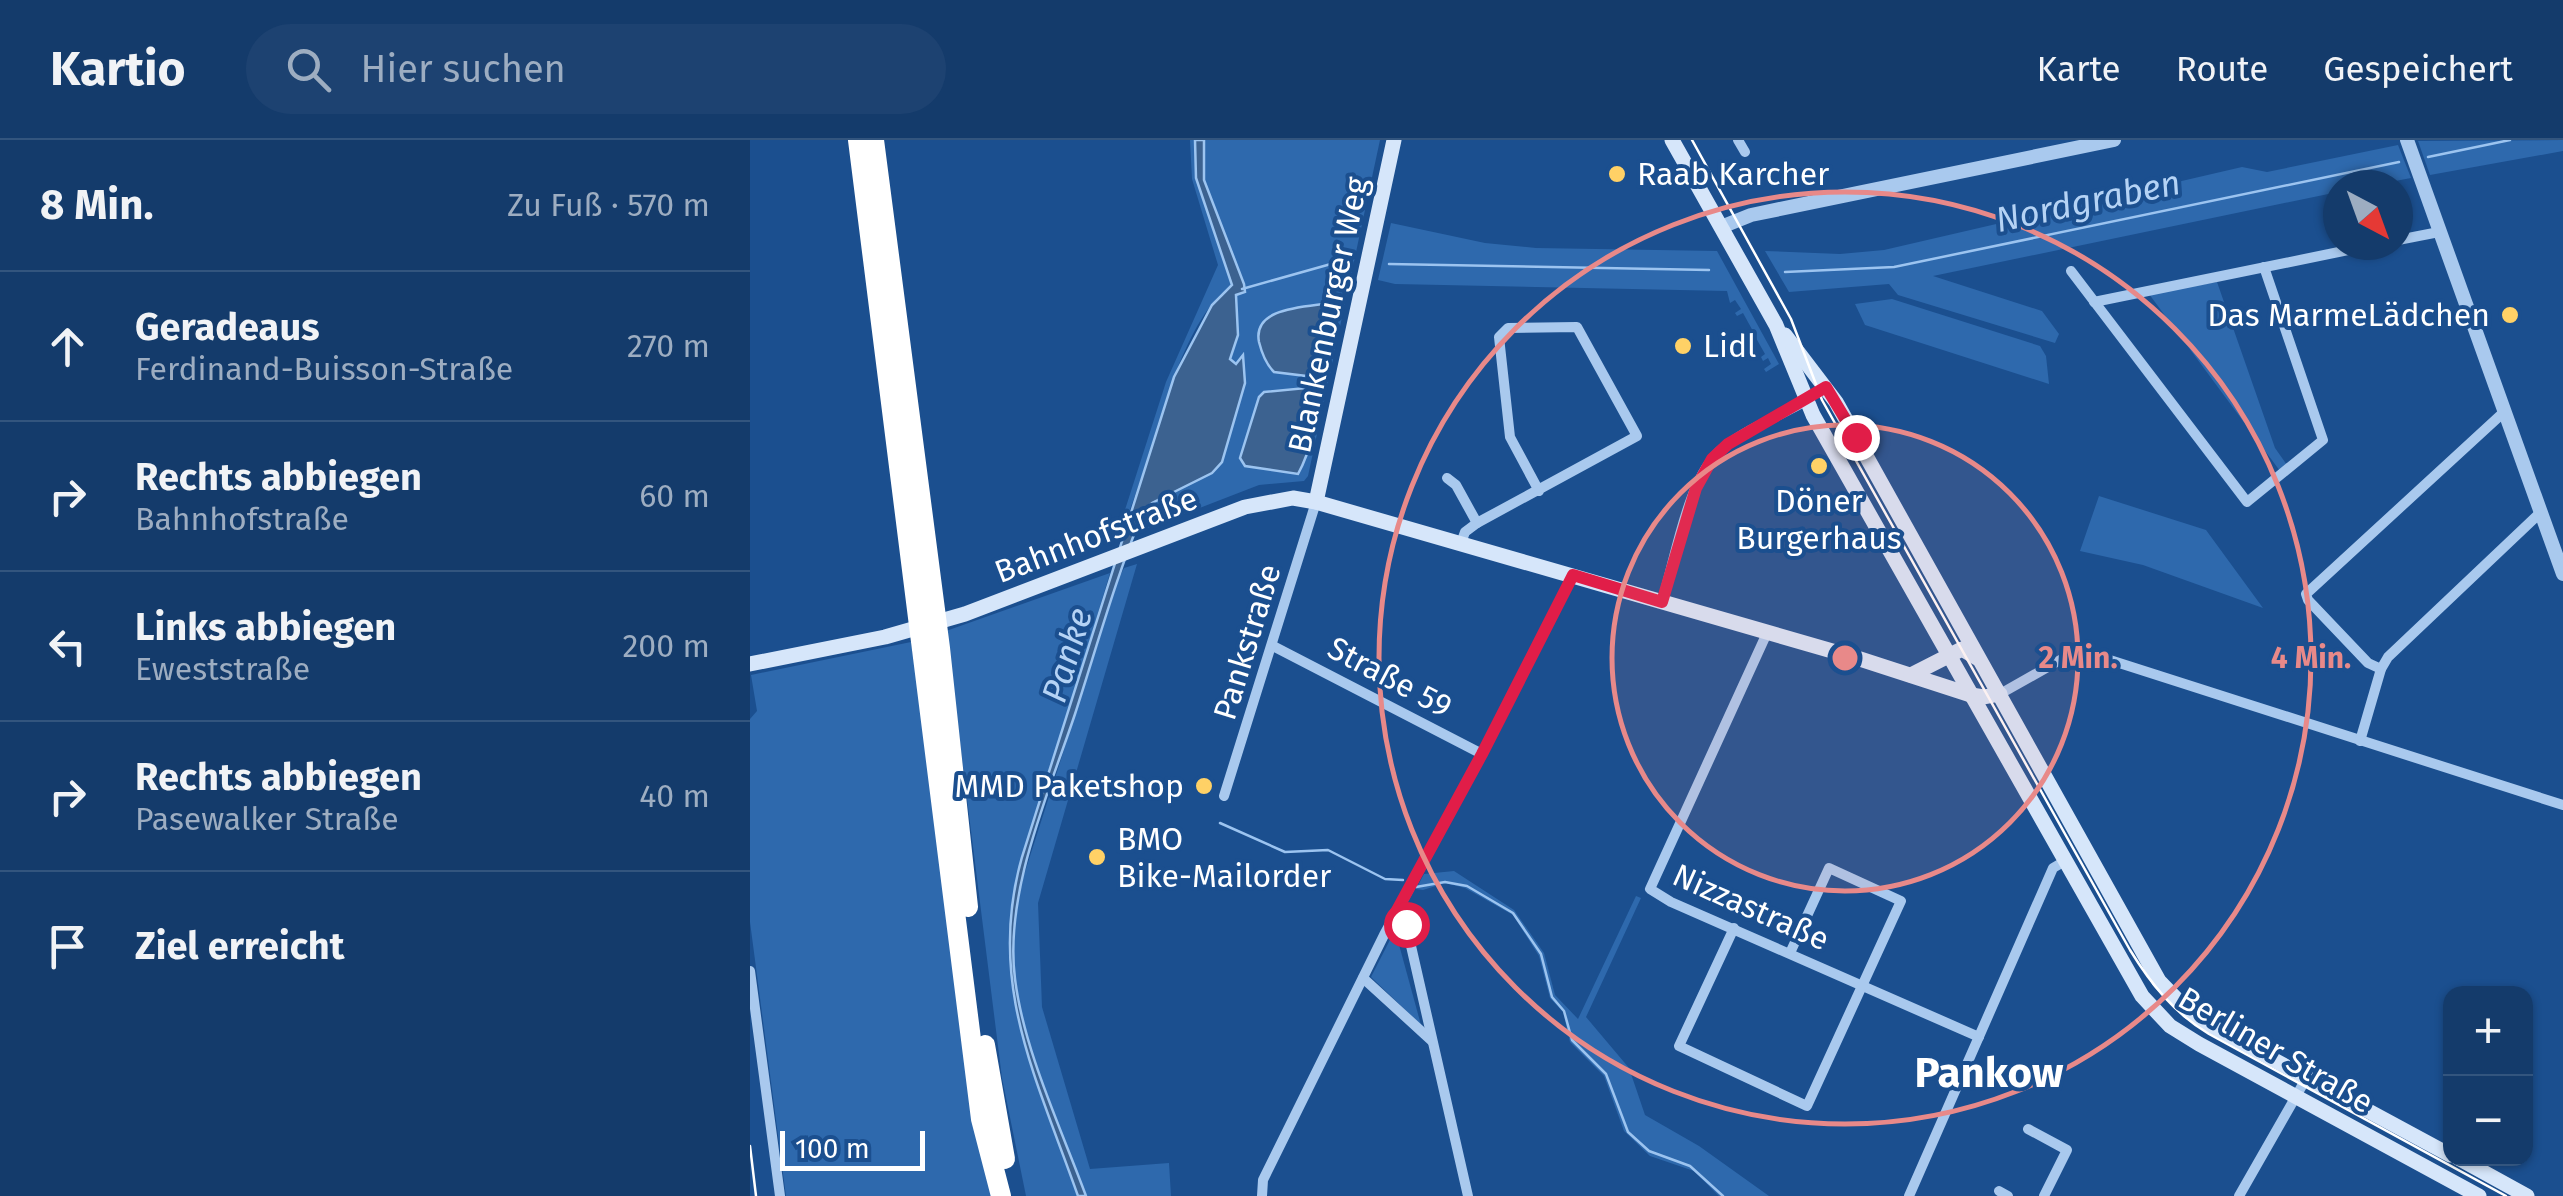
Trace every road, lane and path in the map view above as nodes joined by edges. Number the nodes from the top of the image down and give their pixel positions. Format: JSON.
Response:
{"nodes":[{"id":1,"x":858,"y":140,"type":"edge"},
{"id":2,"x":874,"y":140,"type":"edge"},
{"id":3,"x":1394,"y":140,"type":"edge"},
{"id":4,"x":1672,"y":140,"type":"edge"},
{"id":5,"x":1738,"y":140,"type":"edge"},
{"id":6,"x":2114,"y":140,"type":"edge"},
{"id":7,"x":2407,"y":140,"type":"edge"},
{"id":8,"x":1745,"y":152,"type":"dead end"},
{"id":9,"x":1721,"y":227,"type":"junction"},
{"id":10,"x":2439,"y":232,"type":"junction"},
{"id":11,"x":2413,"y":237,"type":"edge"},
{"id":12,"x":2323,"y":255,"type":"edge"},
{"id":13,"x":2264,"y":267,"type":"junction"},
{"id":14,"x":2072,"y":270,"type":"dead end"},
{"id":15,"x":2094,"y":302,"type":"junction"},
{"id":16,"x":1776,"y":324,"type":"junction"},
{"id":17,"x":1826,"y":387,"type":"junction"},
{"id":18,"x":1806,"y":401,"type":"junction"},
{"id":19,"x":2504,"y":412,"type":"junction"},
{"id":20,"x":1447,"y":478,"type":"dead end"},
{"id":21,"x":1540,"y":491,"type":"junction"},
{"id":22,"x":1316,"y":502,"type":"junction"},
{"id":23,"x":1896,"y":510,"type":"junction"},
{"id":24,"x":2540,"y":512,"type":"junction"},
{"id":25,"x":1874,"y":522,"type":"junction"},
{"id":26,"x":1477,"y":523,"type":"junction"},
{"id":27,"x":1461,"y":542,"type":"junction"},
{"id":28,"x":2563,"y":573,"type":"edge"},
{"id":29,"x":1573,"y":575,"type":"junction"},
{"id":30,"x":925,"y":601,"type":"junction"},
{"id":31,"x":1662,"y":602,"type":"junction"},
{"id":32,"x":1768,"y":633,"type":"junction"},
{"id":33,"x":1273,"y":646,"type":"junction"},
{"id":34,"x":931,"y":650,"type":"junction"},
{"id":35,"x":1948,"y":654,"type":"junction"},
{"id":36,"x":1980,"y":661,"type":"junction"},
{"id":37,"x":750,"y":664,"type":"edge"},
{"id":38,"x":2381,"y":669,"type":"junction"},
{"id":39,"x":1911,"y":674,"type":"junction"},
{"id":40,"x":2000,"y":694,"type":"junction"},
{"id":41,"x":1972,"y":696,"type":"junction"},
{"id":42,"x":2360,"y":741,"type":"junction"},
{"id":43,"x":1482,"y":754,"type":"junction"},
{"id":44,"x":1224,"y":796,"type":"dead end"},
{"id":45,"x":2563,"y":804,"type":"edge"},
{"id":46,"x":2065,"y":861,"type":"junction"},
{"id":47,"x":1396,"y":912,"type":"junction"},
{"id":48,"x":1734,"y":928,"type":"junction"},
{"id":49,"x":1790,"y":953,"type":"junction"},
{"id":50,"x":750,"y":971,"type":"edge"},
{"id":51,"x":1363,"y":978,"type":"junction"},
{"id":52,"x":1862,"y":984,"type":"junction"},
{"id":53,"x":1979,"y":1037,"type":"junction"},
{"id":54,"x":1433,"y":1042,"type":"junction"},
{"id":55,"x":2307,"y":1077,"type":"junction"},
{"id":56,"x":2295,"y":1098,"type":"junction"},
{"id":57,"x":2028,"y":1129,"type":"dead end"},
{"id":58,"x":2443,"y":1150,"type":"edge"},
{"id":59,"x":2473,"y":1166,"type":"edge"},
{"id":60,"x":780,"y":1196,"type":"edge"},
{"id":61,"x":1001,"y":1196,"type":"edge"},
{"id":62,"x":1013,"y":1196,"type":"edge"},
{"id":63,"x":1262,"y":1196,"type":"edge"},
{"id":64,"x":1468,"y":1196,"type":"edge"},
{"id":65,"x":1909,"y":1196,"type":"edge"},
{"id":66,"x":2044,"y":1196,"type":"edge"},
{"id":67,"x":2240,"y":1196,"type":"edge"},
{"id":68,"x":2479,"y":1196,"type":"edge"},
{"id":69,"x":2528,"y":1196,"type":"edge"}],
"edges":[{"from":1,"to":30,"type":"highway"},
{"from":2,"to":30,"type":"highway"},
{"from":3,"to":22,"type":"main road","name":"Blankenburger Weg"},
{"from":4,"to":9,"type":"main road"},
{"from":5,"to":8,"type":"street"},
{"from":6,"to":9,"type":"street"},
{"from":7,"to":10,"type":"street"},
{"from":9,"to":16,"type":"main road"},
{"from":10,"to":11,"type":"street"},
{"from":10,"to":19,"type":"street"},
{"from":12,"to":13,"type":"street"},
{"from":13,"to":15,"type":"street"},
{"from":13,"to":15,"type":"street"},
{"from":14,"to":15,"type":"street"},
{"from":16,"to":17,"type":"main road","name":"Berliner Straße"},
{"from":16,"to":18,"type":"main road","name":"Berliner Straße"},
{"from":17,"to":18,"type":"main road"},
{"from":17,"to":23,"type":"main road","name":"Berliner Straße"},
{"from":18,"to":25,"type":"main road","name":"Berliner Straße"},
{"from":18,"to":31,"type":"street"},
{"from":19,"to":24,"type":"street"},
{"from":19,"to":38,"type":"street"},
{"from":20,"to":26,"type":"street"},
{"from":21,"to":21,"type":"street"},
{"from":21,"to":26,"type":"street"},
{"from":22,"to":27,"type":"main road","name":"Bahnhofstraße"},
{"from":22,"to":33,"type":"street","name":"Pankstraße"},
{"from":22,"to":37,"type":"main road","name":"Bahnhofstraße"},
{"from":23,"to":25,"type":"main road"},
{"from":23,"to":36,"type":"main road","name":"Berliner Straße"},
{"from":24,"to":28,"type":"street"},
{"from":24,"to":38,"type":"street"},
{"from":25,"to":35,"type":"main road","name":"Berliner Straße"},
{"from":26,"to":27,"type":"street"},
{"from":27,"to":29,"type":"main road","name":"Bahnhofstraße"},
{"from":29,"to":31,"type":"main road","name":"Bahnhofstraße"},
{"from":29,"to":43,"type":"street"},
{"from":30,"to":34,"type":"highway"},
{"from":31,"to":32,"type":"main road","name":"Bahnhofstraße"},
{"from":32,"to":39,"type":"main road","name":"Bahnhofstraße"},
{"from":32,"to":48,"type":"street","name":"Nizzastraße"},
{"from":33,"to":43,"type":"street","name":"Straße 59"},
{"from":33,"to":44,"type":"street","name":"Pankstraße"},
{"from":34,"to":61,"type":"highway"},
{"from":34,"to":62,"type":"highway"},
{"from":35,"to":36,"type":"main road"},
{"from":35,"to":39,"type":"main road"},
{"from":35,"to":41,"type":"main road","name":"Berliner Straße"},
{"from":36,"to":40,"type":"main road","name":"Berliner Straße"},
{"from":38,"to":42,"type":"street"},
{"from":39,"to":41,"type":"main road","name":"Bahnhofstraße"},
{"from":40,"to":41,"type":"main road"},
{"from":40,"to":42,"type":"street"},
{"from":40,"to":55,"type":"main road","name":"Berliner Straße"},
{"from":41,"to":46,"type":"main road","name":"Berliner Straße"},
{"from":42,"to":45,"type":"street"},
{"from":43,"to":47,"type":"street"},
{"from":46,"to":53,"type":"street"},
{"from":46,"to":56,"type":"main road","name":"Berliner Straße"},
{"from":47,"to":51,"type":"street"},
{"from":47,"to":54,"type":"street"},
{"from":48,"to":49,"type":"street","name":"Nizzastraße"},
{"from":48,"to":52,"type":"street"},
{"from":49,"to":52,"type":"street","name":"Nizzastraße"},
{"from":49,"to":52,"type":"street"},
{"from":50,"to":60,"type":"street"},
{"from":51,"to":54,"type":"street"},
{"from":51,"to":63,"type":"street"},
{"from":52,"to":53,"type":"street","name":"Nizzastraße"},
{"from":53,"to":65,"type":"street"},
{"from":54,"to":64,"type":"street"},
{"from":55,"to":56,"type":"street"},
{"from":55,"to":58,"type":"main road","name":"Berliner Straße"},
{"from":56,"to":67,"type":"street"},
{"from":56,"to":68,"type":"main road","name":"Berliner Straße"},
{"from":57,"to":66,"type":"street"},
{"from":59,"to":69,"type":"main road"}]}
